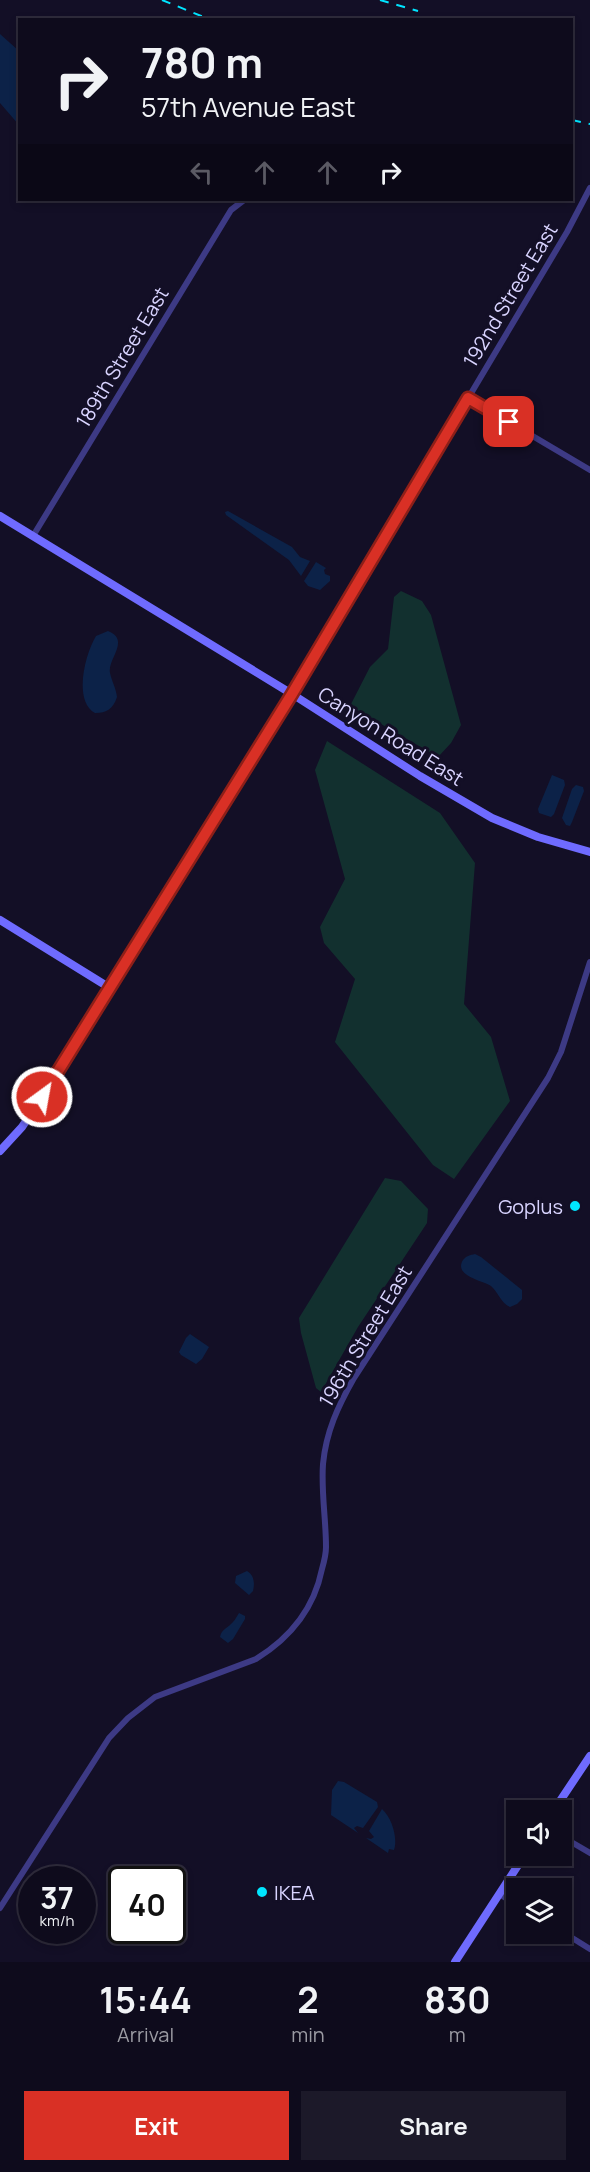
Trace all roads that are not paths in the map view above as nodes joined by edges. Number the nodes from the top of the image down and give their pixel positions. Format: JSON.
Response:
{"nodes":[{"id":1,"x":590,"y":188,"type":"edge"},
{"id":2,"x":243,"y":201,"type":"edge"},
{"id":3,"x":468,"y":398,"type":"junction"},
{"id":4,"x":590,"y":470,"type":"edge"},
{"id":5,"x":0,"y":516,"type":"edge"},
{"id":6,"x":33,"y":536,"type":"junction"},
{"id":7,"x":292,"y":694,"type":"junction"},
{"id":8,"x":590,"y":852,"type":"edge"},
{"id":9,"x":0,"y":920,"type":"edge"},
{"id":10,"x":590,"y":962,"type":"edge"},
{"id":11,"x":110,"y":988,"type":"junction"},
{"id":12,"x":0,"y":1151,"type":"edge"},
{"id":13,"x":590,"y":1756,"type":"edge"},
{"id":14,"x":561,"y":1800,"type":"edge"},
{"id":15,"x":572,"y":1842,"type":"edge"},
{"id":16,"x":590,"y":1853,"type":"edge"},
{"id":17,"x":517,"y":1866,"type":"edge"},
{"id":18,"x":499,"y":1894,"type":"junction"},
{"id":19,"x":506,"y":1898,"type":"edge"},
{"id":20,"x":0,"y":1908,"type":"edge"},
{"id":21,"x":572,"y":1938,"type":"edge"},
{"id":22,"x":590,"y":1949,"type":"edge"},
{"id":23,"x":455,"y":1962,"type":"edge"}],
"edges":[{"from":1,"to":3,"type":"street","name":"192nd Street East"},
{"from":2,"to":6,"type":"street","name":"189th Street East"},
{"from":3,"to":4,"type":"street"},
{"from":3,"to":7,"type":"street","name":"192nd Street East"},
{"from":5,"to":6,"type":"street","name":"Canyon Road East"},
{"from":6,"to":7,"type":"street","name":"Canyon Road East"},
{"from":7,"to":8,"type":"street","name":"Canyon Road East"},
{"from":7,"to":11,"type":"street","name":"192nd Street East"},
{"from":9,"to":11,"type":"street"},
{"from":10,"to":20,"type":"street","name":"196th Street East"},
{"from":11,"to":12,"type":"street","name":"192nd Street East"},
{"from":13,"to":14,"type":"street"},
{"from":15,"to":16,"type":"street"},
{"from":17,"to":18,"type":"street"},
{"from":18,"to":19,"type":"street"},
{"from":18,"to":23,"type":"street"},
{"from":21,"to":22,"type":"street"}]}
